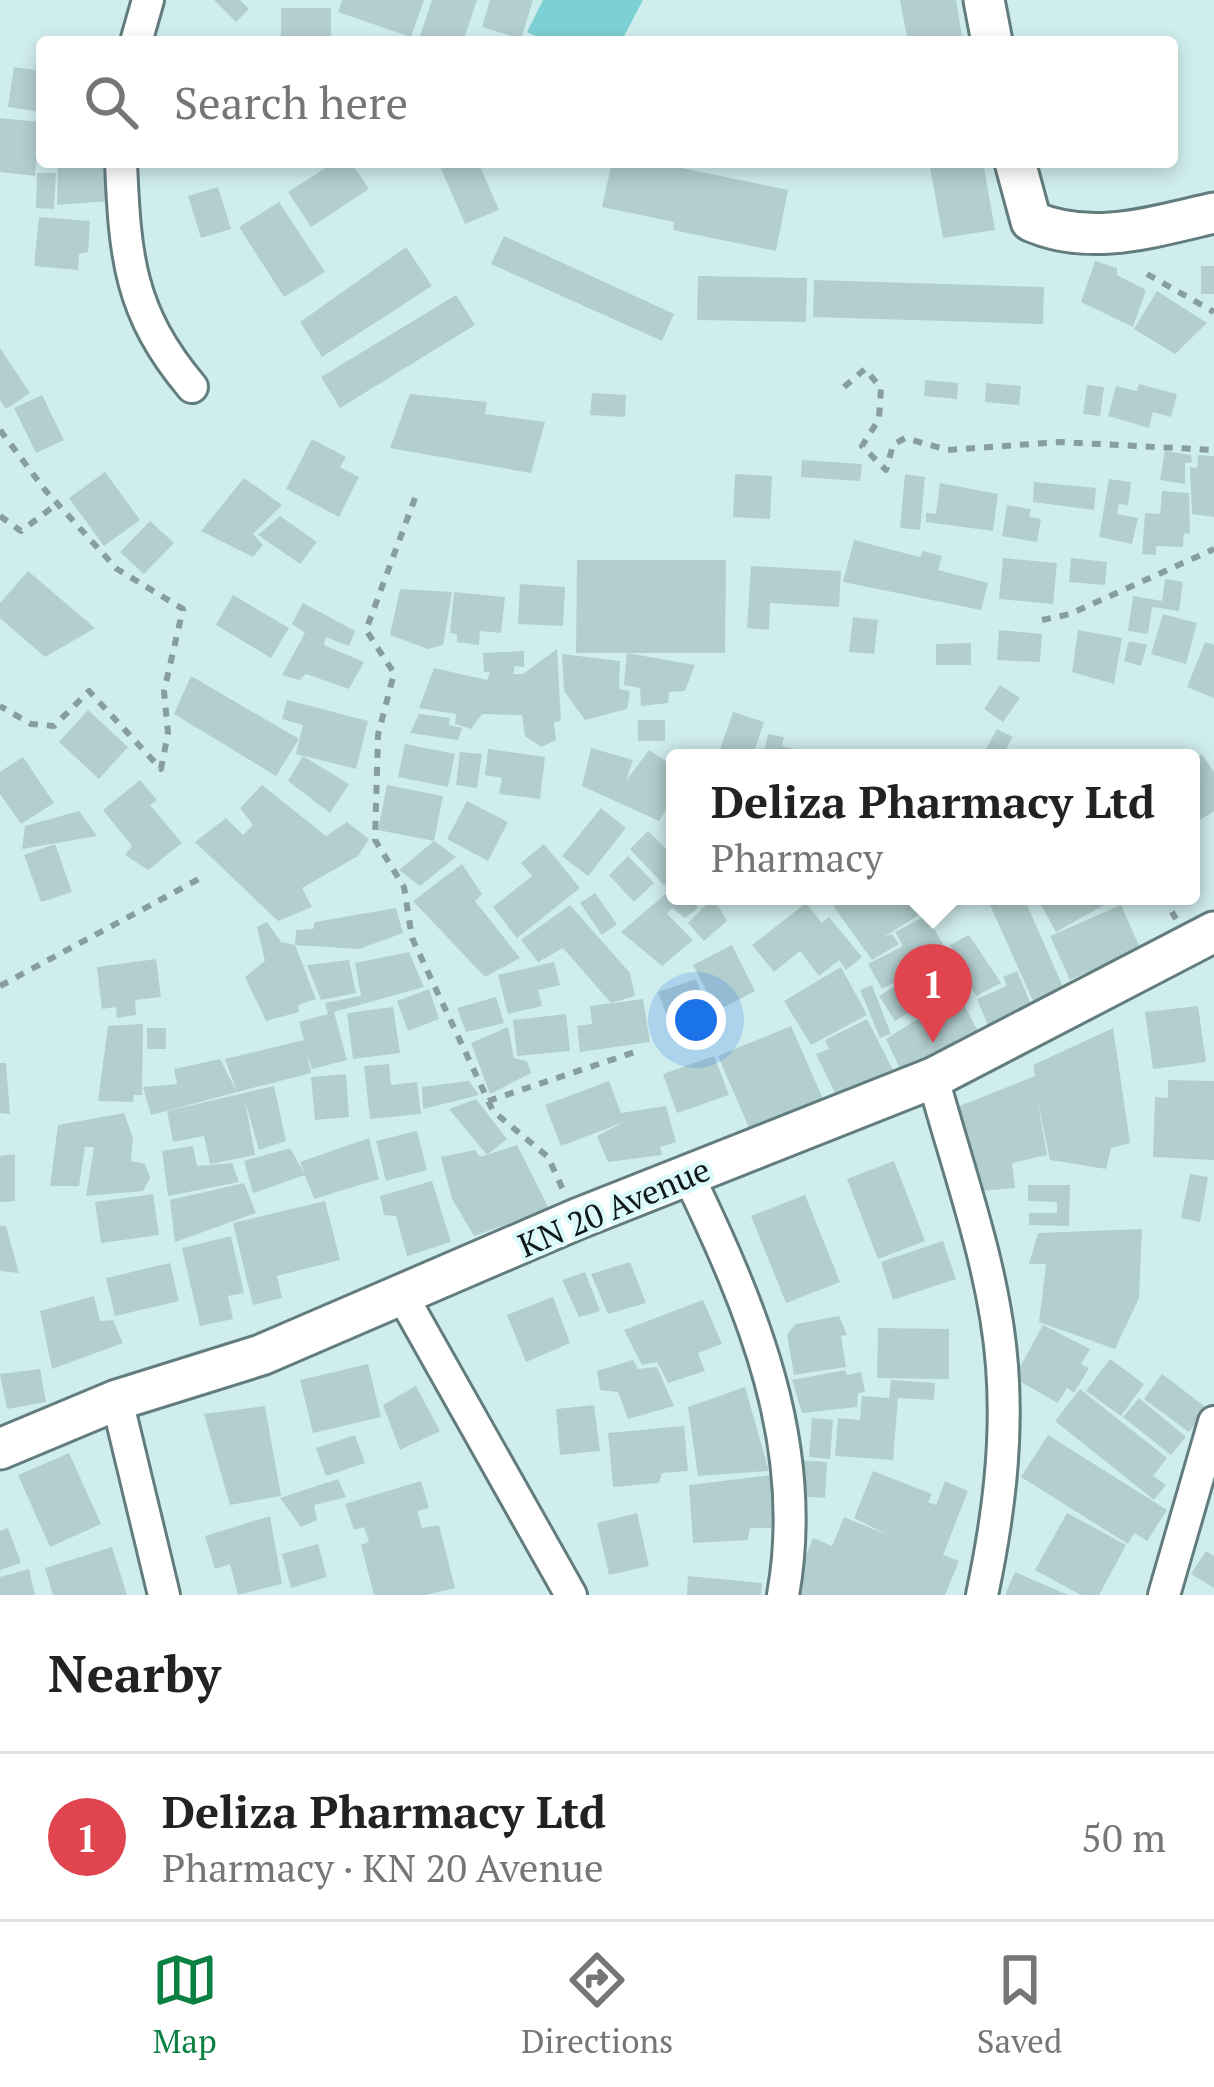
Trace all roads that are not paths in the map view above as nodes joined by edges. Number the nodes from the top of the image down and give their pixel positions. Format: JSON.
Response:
{"nodes":[{"id":1,"x":148,"y":0,"type":"edge"},
{"id":2,"x":984,"y":0,"type":"edge"},
{"id":3,"x":138,"y":36,"type":"edge"},
{"id":4,"x":991,"y":36,"type":"edge"},
{"id":5,"x":122,"y":168,"type":"edge"},
{"id":6,"x":1017,"y":168,"type":"edge"},
{"id":7,"x":1214,"y":213,"type":"edge"},
{"id":8,"x":192,"y":387,"type":"dead end"},
{"id":9,"x":1214,"y":932,"type":"edge"},
{"id":10,"x":933,"y":1078,"type":"junction"},
{"id":11,"x":688,"y":1174,"type":"junction"},
{"id":12,"x":403,"y":1297,"type":"junction"},
{"id":13,"x":117,"y":1400,"type":"junction"},
{"id":14,"x":1214,"y":1422,"type":"edge"},
{"id":15,"x":0,"y":1449,"type":"edge"},
{"id":16,"x":164,"y":1595,"type":"edge"},
{"id":17,"x":571,"y":1595,"type":"edge"},
{"id":18,"x":783,"y":1595,"type":"edge"},
{"id":19,"x":982,"y":1595,"type":"edge"},
{"id":20,"x":1164,"y":1595,"type":"edge"}],
"edges":[{"from":1,"to":3,"type":"street"},
{"from":2,"to":4,"type":"street"},
{"from":5,"to":8,"type":"street"},
{"from":6,"to":7,"type":"street"},
{"from":9,"to":10,"type":"street","name":"KN 20 Avenue"},
{"from":10,"to":11,"type":"street","name":"KN 20 Avenue"},
{"from":10,"to":19,"type":"street"},
{"from":11,"to":12,"type":"street","name":"KN 20 Avenue"},
{"from":11,"to":18,"type":"street"},
{"from":12,"to":13,"type":"street","name":"KN 20 Avenue"},
{"from":12,"to":17,"type":"street"},
{"from":13,"to":15,"type":"street","name":"KN 20 Avenue"},
{"from":13,"to":16,"type":"street"},
{"from":14,"to":20,"type":"street"}]}
